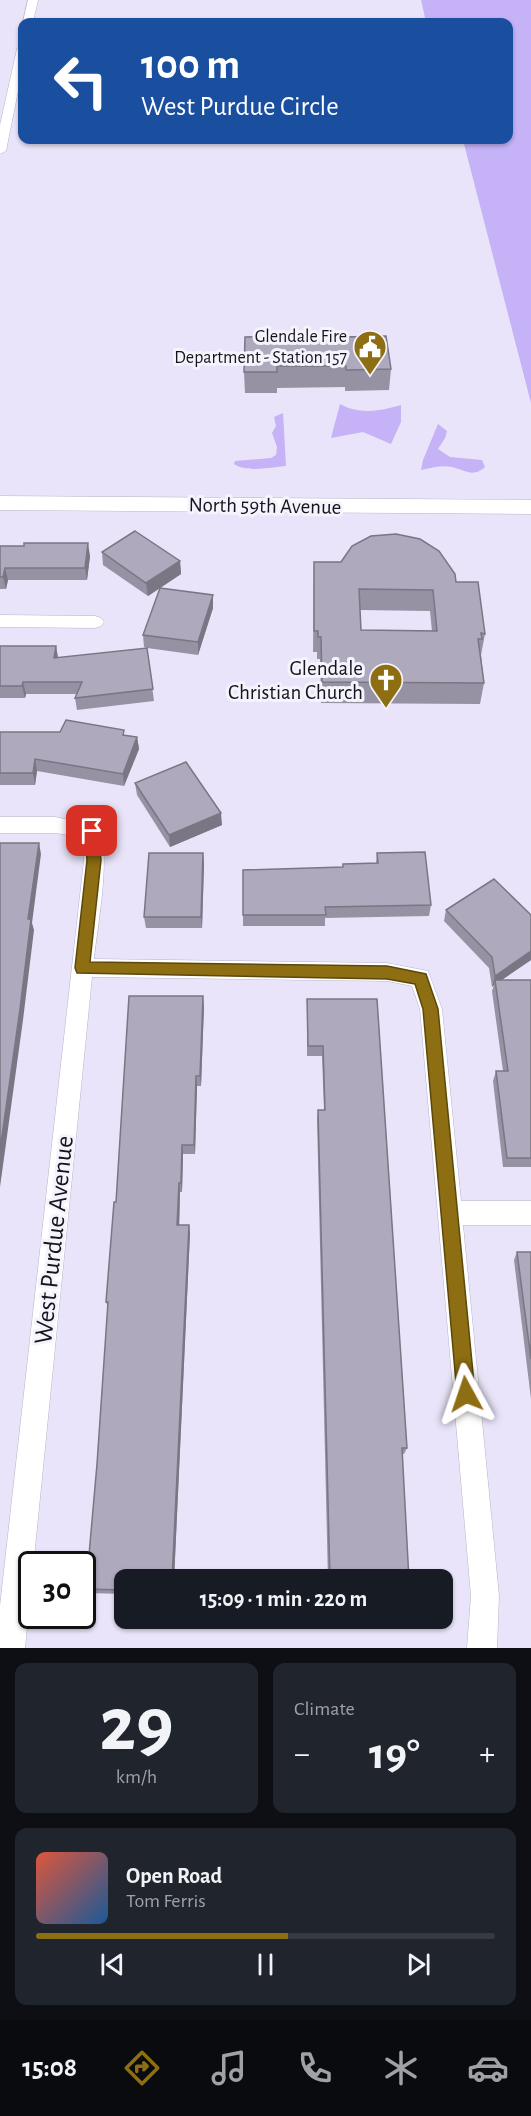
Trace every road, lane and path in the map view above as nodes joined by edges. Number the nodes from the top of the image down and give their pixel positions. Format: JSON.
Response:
{"nodes":[{"id":1,"x":33,"y":0,"type":"edge"},
{"id":2,"x":29,"y":18,"type":"edge"},
{"id":3,"x":18,"y":68,"type":"edge"},
{"id":4,"x":0,"y":151,"type":"edge"},
{"id":5,"x":0,"y":503,"type":"edge"},
{"id":6,"x":531,"y":507,"type":"edge"},
{"id":7,"x":0,"y":621,"type":"edge"},
{"id":8,"x":95,"y":622,"type":"dead end"},
{"id":9,"x":0,"y":825,"type":"edge"},
{"id":10,"x":82,"y":968,"type":"junction"},
{"id":11,"x":449,"y":1213,"type":"junction"},
{"id":12,"x":531,"y":1213,"type":"edge"},
{"id":13,"x":10,"y":1648,"type":"edge"},
{"id":14,"x":482,"y":1648,"type":"edge"}],
"edges":[{"from":1,"to":2,"type":"street"},
{"from":3,"to":4,"type":"street"},
{"from":5,"to":6,"type":"main road","name":"North 59th Avenue"},
{"from":7,"to":8,"type":"street"},
{"from":9,"to":10,"type":"street","name":"West Purdue Avenue"},
{"from":10,"to":11,"type":"street"},
{"from":10,"to":13,"type":"street","name":"West Purdue Avenue"},
{"from":11,"to":12,"type":"street"},
{"from":11,"to":14,"type":"street"}]}
